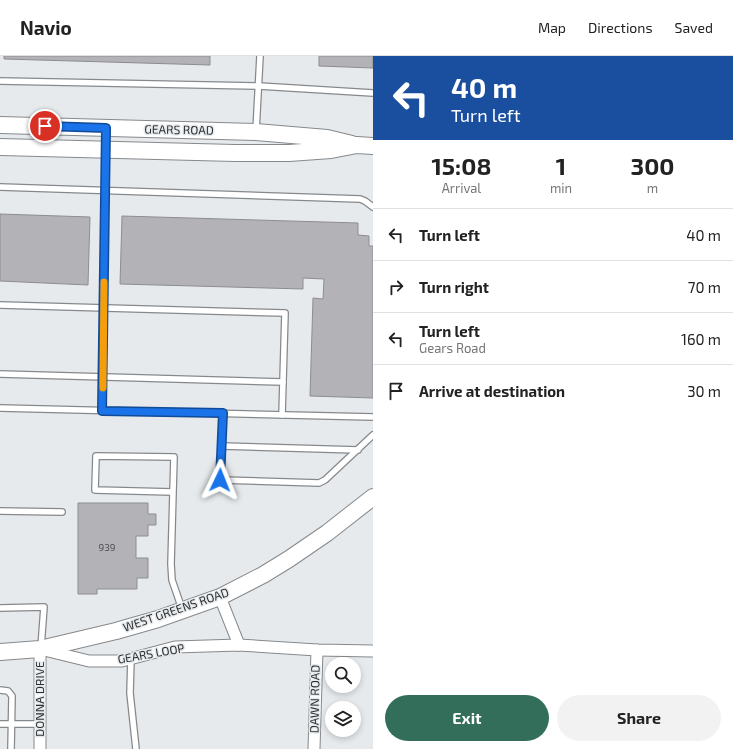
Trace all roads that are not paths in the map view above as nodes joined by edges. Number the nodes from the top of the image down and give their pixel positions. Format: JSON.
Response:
{"nodes":[{"id":1,"x":260,"y":56,"type":"edge"},
{"id":2,"x":0,"y":81,"type":"edge"},
{"id":3,"x":259,"y":86,"type":"junction"},
{"id":4,"x":373,"y":93,"type":"edge"},
{"id":5,"x":0,"y":125,"type":"edge"},
{"id":6,"x":106,"y":128,"type":"junction"},
{"id":7,"x":256,"y":132,"type":"junction"},
{"id":8,"x":357,"y":145,"type":"junction"},
{"id":9,"x":373,"y":146,"type":"edge"},
{"id":10,"x":0,"y":148,"type":"edge"},
{"id":11,"x":106,"y":150,"type":"junction"},
{"id":12,"x":0,"y":187,"type":"edge"},
{"id":13,"x":105,"y":190,"type":"junction"},
{"id":14,"x":373,"y":207,"type":"edge"},
{"id":15,"x":0,"y":305,"type":"edge"},
{"id":16,"x":104,"y":308,"type":"junction"},
{"id":17,"x":0,"y":374,"type":"edge"},
{"id":18,"x":103,"y":377,"type":"junction"},
{"id":19,"x":283,"y":382,"type":"junction"},
{"id":20,"x":0,"y":408,"type":"edge"},
{"id":21,"x":102,"y":411,"type":"junction"},
{"id":22,"x":223,"y":413,"type":"junction"},
{"id":23,"x":282,"y":415,"type":"junction"},
{"id":24,"x":373,"y":417,"type":"edge"},
{"id":25,"x":373,"y":435,"type":"edge"},
{"id":26,"x":222,"y":446,"type":"junction"},
{"id":27,"x":358,"y":450,"type":"junction"},
{"id":28,"x":173,"y":492,"type":"junction"},
{"id":29,"x":373,"y":497,"type":"edge"},
{"id":30,"x":0,"y":511,"type":"edge"},
{"id":31,"x":62,"y":512,"type":"dead end"},
{"id":32,"x":220,"y":597,"type":"junction"},
{"id":33,"x":0,"y":608,"type":"edge"},
{"id":34,"x":182,"y":611,"type":"junction"},
{"id":35,"x":239,"y":645,"type":"junction"},
{"id":36,"x":40,"y":649,"type":"junction"},
{"id":37,"x":316,"y":650,"type":"junction"},
{"id":38,"x":373,"y":651,"type":"edge"},
{"id":39,"x":0,"y":652,"type":"edge"},
{"id":40,"x":131,"y":659,"type":"junction"},
{"id":41,"x":0,"y":690,"type":"edge"},
{"id":42,"x":0,"y":724,"type":"edge"},
{"id":43,"x":12,"y":724,"type":"junction"},
{"id":44,"x":41,"y":724,"type":"junction"},
{"id":45,"x":11,"y":749,"type":"edge"},
{"id":46,"x":40,"y":749,"type":"edge"},
{"id":47,"x":136,"y":749,"type":"edge"},
{"id":48,"x":314,"y":749,"type":"edge"}],
"edges":[{"from":1,"to":3,"type":"lane"},
{"from":2,"to":3,"type":"lane"},
{"from":3,"to":4,"type":"lane"},
{"from":3,"to":7,"type":"lane"},
{"from":5,"to":6,"type":"street","name":"GEARS ROAD"},
{"from":6,"to":7,"type":"street","name":"GEARS ROAD"},
{"from":6,"to":11,"type":"street"},
{"from":7,"to":8,"type":"street","name":"GEARS ROAD"},
{"from":8,"to":9,"type":"street","name":"GEARS ROAD"},
{"from":8,"to":11,"type":"street","name":"GEARS ROAD"},
{"from":10,"to":11,"type":"street","name":"GEARS ROAD"},
{"from":11,"to":13,"type":"lane"},
{"from":12,"to":13,"type":"lane"},
{"from":13,"to":14,"type":"lane"},
{"from":13,"to":16,"type":"lane"},
{"from":15,"to":16,"type":"lane"},
{"from":16,"to":18,"type":"lane"},
{"from":16,"to":19,"type":"lane"},
{"from":17,"to":18,"type":"lane"},
{"from":18,"to":19,"type":"lane"},
{"from":18,"to":21,"type":"lane"},
{"from":19,"to":23,"type":"lane"},
{"from":20,"to":21,"type":"lane"},
{"from":21,"to":22,"type":"lane"},
{"from":22,"to":23,"type":"lane"},
{"from":22,"to":26,"type":"lane"},
{"from":23,"to":24,"type":"lane"},
{"from":25,"to":27,"type":"lane"},
{"from":26,"to":27,"type":"lane"},
{"from":26,"to":27,"type":"lane"},
{"from":28,"to":28,"type":"lane"},
{"from":28,"to":34,"type":"lane"},
{"from":29,"to":32,"type":"street","name":"WEST GREENS ROAD"},
{"from":30,"to":31,"type":"lane"},
{"from":32,"to":34,"type":"street","name":"WEST GREENS ROAD"},
{"from":32,"to":35,"type":"street"},
{"from":33,"to":36,"type":"lane"},
{"from":34,"to":36,"type":"street","name":"WEST GREENS ROAD"},
{"from":35,"to":37,"type":"street","name":"GEARS LOOP"},
{"from":35,"to":40,"type":"street","name":"GEARS LOOP"},
{"from":36,"to":39,"type":"street","name":"WEST GREENS ROAD"},
{"from":36,"to":40,"type":"street","name":"GEARS LOOP"},
{"from":36,"to":44,"type":"street","name":"DONNA DRIVE"},
{"from":37,"to":38,"type":"street","name":"GEARS LOOP"},
{"from":37,"to":48,"type":"street","name":"DAWN ROAD"},
{"from":40,"to":47,"type":"lane"},
{"from":41,"to":43,"type":"lane"},
{"from":42,"to":43,"type":"lane"},
{"from":43,"to":44,"type":"lane"},
{"from":43,"to":45,"type":"lane"},
{"from":44,"to":46,"type":"street","name":"DONNA DRIVE"}]}
